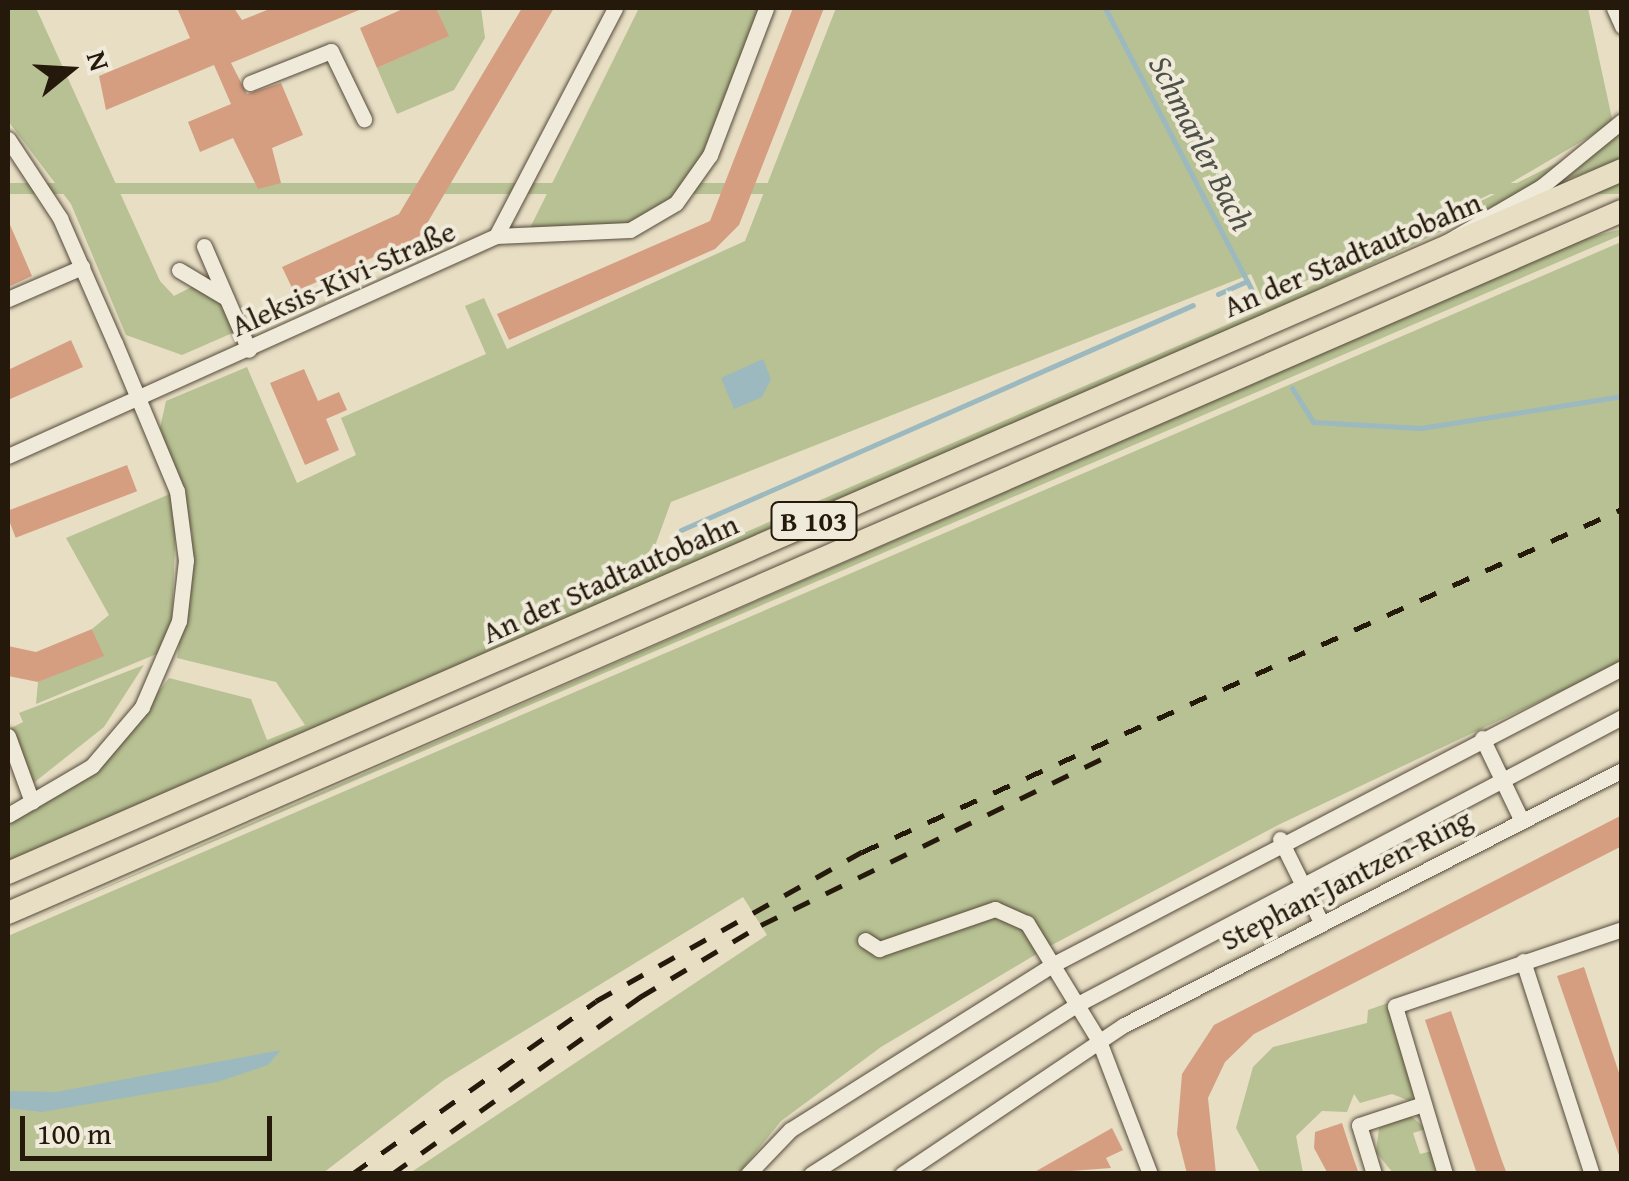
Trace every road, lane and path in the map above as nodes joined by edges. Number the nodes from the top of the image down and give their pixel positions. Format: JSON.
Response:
{"nodes":[{"id":1,"x":615,"y":8,"type":"edge"},
{"id":2,"x":766,"y":8,"type":"edge"},
{"id":3,"x":1614,"y":8,"type":"edge"},
{"id":4,"x":1622,"y":26,"type":"edge"},
{"id":5,"x":250,"y":83,"type":"dead end"},
{"id":6,"x":364,"y":119,"type":"dead end"},
{"id":7,"x":1622,"y":121,"type":"edge"},
{"id":8,"x":8,"y":139,"type":"edge"},
{"id":9,"x":1622,"y":170,"type":"edge"},
{"id":10,"x":1622,"y":215,"type":"edge"},
{"id":11,"x":496,"y":236,"type":"junction"},
{"id":12,"x":204,"y":246,"type":"dead end"},
{"id":13,"x":1442,"y":247,"type":"junction"},
{"id":14,"x":82,"y":267,"type":"junction"},
{"id":15,"x":179,"y":270,"type":"dead end"},
{"id":16,"x":8,"y":298,"type":"edge"},
{"id":17,"x":226,"y":298,"type":"junction"},
{"id":18,"x":249,"y":350,"type":"junction"},
{"id":19,"x":138,"y":398,"type":"junction"},
{"id":20,"x":8,"y":456,"type":"edge"},
{"id":21,"x":1622,"y":668,"type":"edge"},
{"id":22,"x":1622,"y":717,"type":"edge"},
{"id":23,"x":8,"y":736,"type":"edge"},
{"id":24,"x":1482,"y":738,"type":"junction"},
{"id":25,"x":1622,"y":770,"type":"edge"},
{"id":26,"x":1501,"y":779,"type":"junction"},
{"id":27,"x":32,"y":802,"type":"junction"},
{"id":28,"x":8,"y":815,"type":"edge"},
{"id":29,"x":1522,"y":821,"type":"junction"},
{"id":30,"x":1280,"y":838,"type":"junction"},
{"id":31,"x":8,"y":874,"type":"edge"},
{"id":32,"x":1299,"y":880,"type":"junction"},
{"id":33,"x":8,"y":913,"type":"edge"},
{"id":34,"x":1321,"y":922,"type":"junction"},
{"id":35,"x":1622,"y":929,"type":"edge"},
{"id":36,"x":865,"y":940,"type":"dead end"},
{"id":37,"x":1524,"y":961,"type":"junction"},
{"id":38,"x":1052,"y":965,"type":"junction"},
{"id":39,"x":1076,"y":1004,"type":"junction"},
{"id":40,"x":1099,"y":1042,"type":"junction"},
{"id":41,"x":1423,"y":1104,"type":"junction"},
{"id":42,"x":748,"y":1174,"type":"edge"},
{"id":43,"x":810,"y":1174,"type":"edge"},
{"id":44,"x":902,"y":1174,"type":"edge"},
{"id":45,"x":1150,"y":1174,"type":"edge"},
{"id":46,"x":1374,"y":1174,"type":"edge"},
{"id":47,"x":1446,"y":1174,"type":"edge"},
{"id":48,"x":1592,"y":1174,"type":"edge"}],
"edges":[{"from":1,"to":11,"type":"street","name":"Aleksis-Kivi-Straße"},
{"from":2,"to":11,"type":"street"},
{"from":3,"to":4,"type":"street"},
{"from":5,"to":6,"type":"street"},
{"from":7,"to":13,"type":"street"},
{"from":8,"to":14,"type":"street"},
{"from":9,"to":13,"type":"highway","name":"An der Stadtautobahn","number":"B 103"},
{"from":10,"to":33,"type":"highway","number":"B 103"},
{"from":11,"to":18,"type":"street","name":"Aleksis-Kivi-Straße"},
{"from":12,"to":17,"type":"street"},
{"from":13,"to":31,"type":"highway","name":"An der Stadtautobahn","number":"B 103"},
{"from":14,"to":16,"type":"street"},
{"from":14,"to":19,"type":"street"},
{"from":15,"to":17,"type":"street"},
{"from":17,"to":18,"type":"street"},
{"from":18,"to":19,"type":"street","name":"Aleksis-Kivi-Straße"},
{"from":19,"to":20,"type":"street","name":"Aleksis-Kivi-Straße"},
{"from":19,"to":27,"type":"street"},
{"from":21,"to":24,"type":"street"},
{"from":22,"to":26,"type":"street"},
{"from":23,"to":27,"type":"street"},
{"from":24,"to":26,"type":"street"},
{"from":24,"to":30,"type":"street"},
{"from":25,"to":29,"type":"street","name":"Stephan-Jantzen-Ring"},
{"from":26,"to":29,"type":"street"},
{"from":26,"to":32,"type":"street"},
{"from":27,"to":28,"type":"street"},
{"from":29,"to":34,"type":"street","name":"Stephan-Jantzen-Ring"},
{"from":30,"to":32,"type":"street"},
{"from":30,"to":38,"type":"street"},
{"from":32,"to":34,"type":"street"},
{"from":32,"to":39,"type":"street"},
{"from":34,"to":40,"type":"street","name":"Stephan-Jantzen-Ring"},
{"from":35,"to":37,"type":"street"},
{"from":36,"to":38,"type":"street"},
{"from":37,"to":41,"type":"street"},
{"from":37,"to":48,"type":"street"},
{"from":38,"to":39,"type":"street"},
{"from":38,"to":42,"type":"street"},
{"from":39,"to":40,"type":"street"},
{"from":39,"to":43,"type":"street"},
{"from":40,"to":44,"type":"street","name":"Stephan-Jantzen-Ring"},
{"from":40,"to":45,"type":"street"},
{"from":41,"to":46,"type":"street"},
{"from":41,"to":47,"type":"street"}]}
